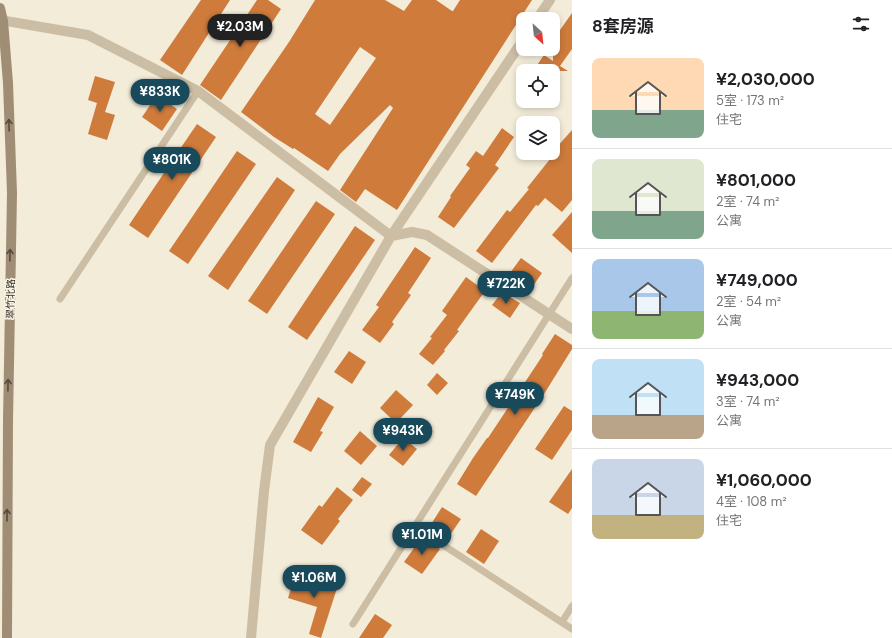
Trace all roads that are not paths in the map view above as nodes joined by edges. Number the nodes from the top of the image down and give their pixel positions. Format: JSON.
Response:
{"nodes":[{"id":1,"x":550,"y":0,"type":"edge"},
{"id":2,"x":0,"y":8,"type":"edge"},
{"id":3,"x":542,"y":12,"type":"edge"},
{"id":4,"x":1,"y":20,"type":"edge"},
{"id":5,"x":516,"y":50,"type":"edge"},
{"id":6,"x":198,"y":91,"type":"junction"},
{"id":7,"x":391,"y":236,"type":"junction"},
{"id":8,"x":572,"y":278,"type":"edge"},
{"id":9,"x":60,"y":299,"type":"dead end"},
{"id":10,"x":549,"y":314,"type":"junction"},
{"id":11,"x":572,"y":329,"type":"edge"},
{"id":12,"x":414,"y":526,"type":"junction"},
{"id":13,"x":572,"y":606,"type":"edge"},
{"id":14,"x":562,"y":622,"type":"junction"},
{"id":15,"x":353,"y":624,"type":"dead end"},
{"id":16,"x":572,"y":629,"type":"edge"},
{"id":17,"x":6,"y":638,"type":"edge"},
{"id":18,"x":251,"y":638,"type":"edge"}],
"edges":[{"from":1,"to":3,"type":"street"},
{"from":2,"to":4,"type":"main road","name":"翠竹北路"},
{"from":4,"to":6,"type":"street"},
{"from":17,"to":4,"type":"main road","name":"翠竹北路","one_way":true},
{"from":5,"to":7,"type":"street"},
{"from":6,"to":7,"type":"street"},
{"from":6,"to":9,"type":"lane"},
{"from":7,"to":10,"type":"street"},
{"from":7,"to":18,"type":"street"},
{"from":8,"to":10,"type":"lane"},
{"from":10,"to":11,"type":"street"},
{"from":10,"to":12,"type":"lane"},
{"from":12,"to":14,"type":"lane"},
{"from":12,"to":15,"type":"lane"},
{"from":13,"to":14,"type":"lane"},
{"from":14,"to":16,"type":"lane"}]}
